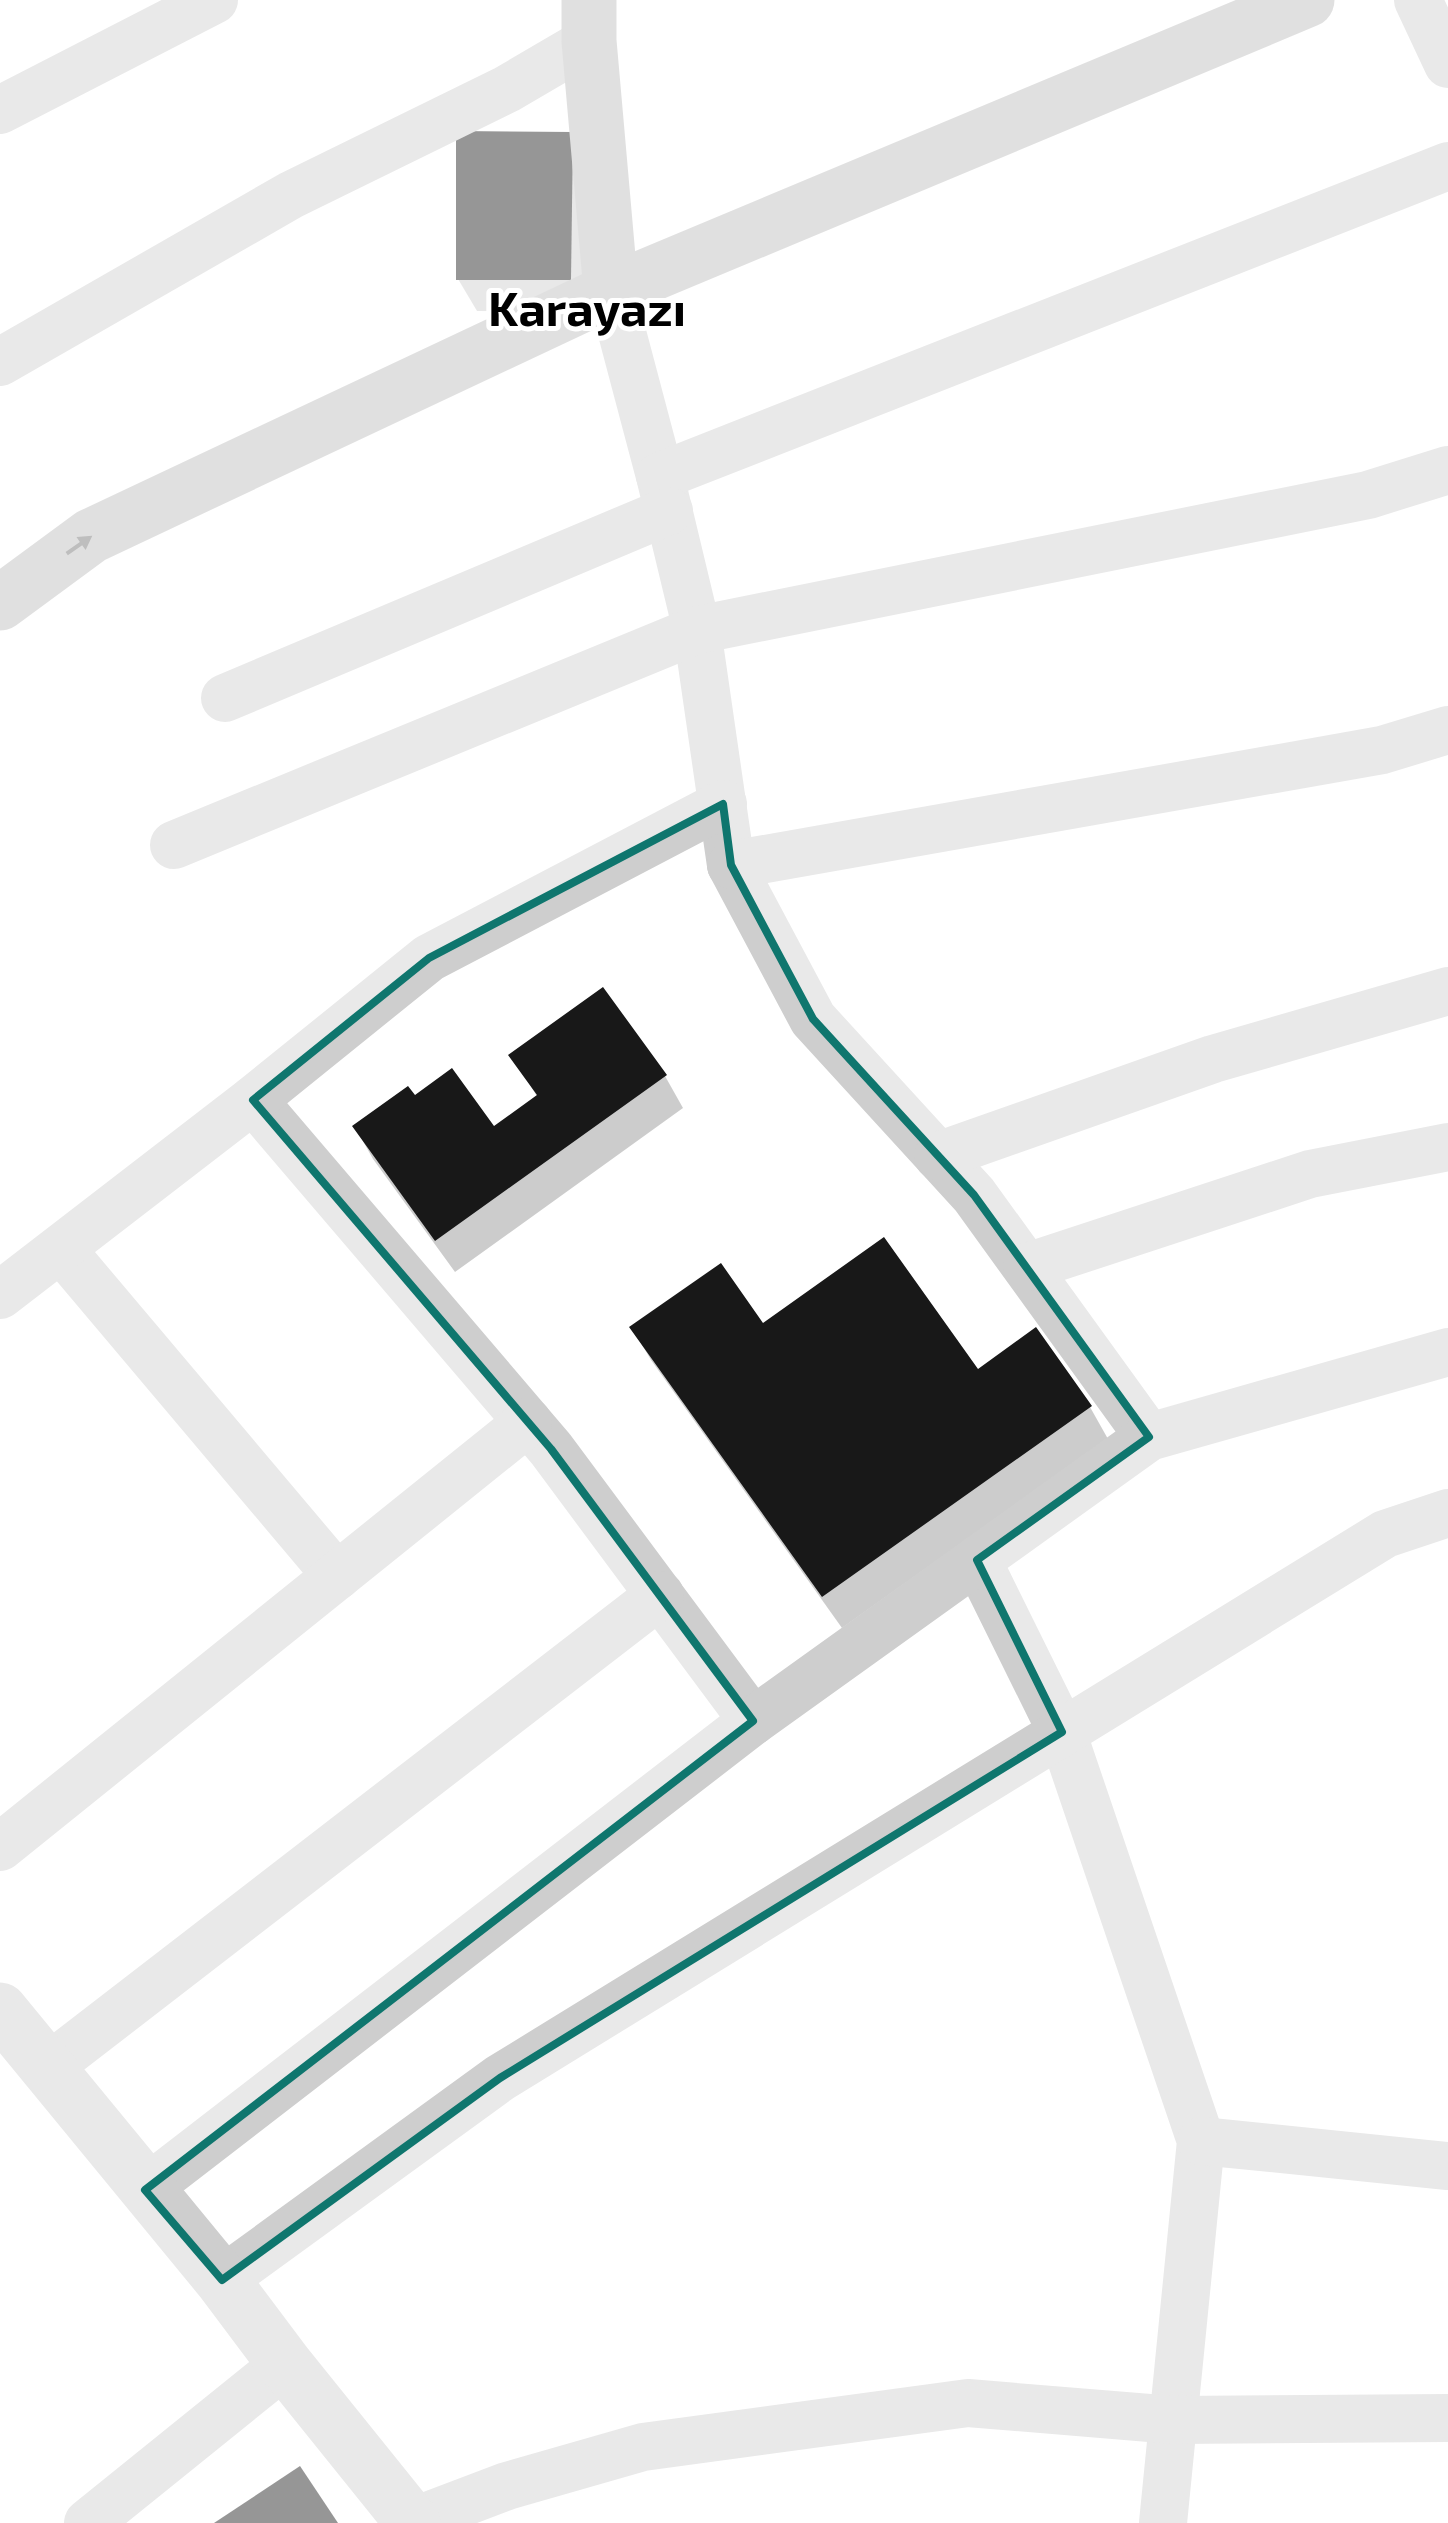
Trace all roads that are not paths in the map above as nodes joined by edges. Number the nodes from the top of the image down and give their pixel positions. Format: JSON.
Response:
{"nodes":[{"id":1,"x":214,"y":0,"type":"edge"},
{"id":2,"x":1244,"y":0,"type":"edge"},
{"id":3,"x":1306,"y":0,"type":"edge"},
{"id":4,"x":1418,"y":0,"type":"edge"},
{"id":5,"x":589,"y":20,"type":"edge"},
{"id":6,"x":1178,"y":54,"type":"junction"},
{"id":7,"x":1448,"y":64,"type":"edge"},
{"id":8,"x":0,"y":110,"type":"edge"},
{"id":9,"x":1448,"y":166,"type":"edge"},
{"id":10,"x":611,"y":291,"type":"junction"},
{"id":11,"x":0,"y":362,"type":"edge"},
{"id":12,"x":1448,"y":470,"type":"edge"},
{"id":13,"x":664,"y":493,"type":"junction"},
{"id":14,"x":0,"y":555,"type":"edge"},
{"id":15,"x":0,"y":603,"type":"edge"},
{"id":16,"x":696,"y":630,"type":"junction"},
{"id":17,"x":225,"y":698,"type":"dead end"},
{"id":18,"x":1448,"y":730,"type":"edge"},
{"id":19,"x":722,"y":804,"type":"junction"},
{"id":20,"x":174,"y":845,"type":"dead end"},
{"id":21,"x":731,"y":865,"type":"junction"},
{"id":22,"x":1448,"y":991,"type":"edge"},
{"id":23,"x":253,"y":1100,"type":"junction"},
{"id":24,"x":1448,"y":1147,"type":"edge"},
{"id":25,"x":938,"y":1156,"type":"junction"},
{"id":26,"x":61,"y":1249,"type":"junction"},
{"id":27,"x":1028,"y":1266,"type":"junction"},
{"id":28,"x":0,"y":1295,"type":"edge"},
{"id":29,"x":1448,"y":1352,"type":"edge"},
{"id":30,"x":528,"y":1422,"type":"junction"},
{"id":31,"x":1149,"y":1437,"type":"junction"},
{"id":32,"x":1448,"y":1512,"type":"edge"},
{"id":33,"x":977,"y":1560,"type":"junction"},
{"id":34,"x":337,"y":1576,"type":"junction"},
{"id":35,"x":660,"y":1596,"type":"junction"},
{"id":36,"x":753,"y":1721,"type":"junction"},
{"id":37,"x":1062,"y":1732,"type":"junction"},
{"id":38,"x":0,"y":1847,"type":"edge"},
{"id":39,"x":0,"y":2010,"type":"edge"},
{"id":40,"x":48,"y":2068,"type":"junction"},
{"id":41,"x":1201,"y":2141,"type":"junction"},
{"id":42,"x":1448,"y":2166,"type":"edge"},
{"id":43,"x":145,"y":2190,"type":"junction"},
{"id":44,"x":222,"y":2280,"type":"junction"},
{"id":45,"x":285,"y":2364,"type":"junction"},
{"id":46,"x":1448,"y":2418,"type":"edge"},
{"id":47,"x":1174,"y":2420,"type":"junction"},
{"id":48,"x":413,"y":2522,"type":"edge"},
{"id":49,"x":88,"y":2523,"type":"edge"},
{"id":50,"x":1164,"y":2523,"type":"edge"}],
"edges":[{"from":1,"to":8,"type":"street"},
{"from":2,"to":6,"type":"main road"},
{"from":3,"to":6,"type":"main road"},
{"from":4,"to":7,"type":"street"},
{"from":5,"to":10,"type":"main road"},
{"from":5,"to":11,"type":"street"},
{"from":6,"to":10,"type":"main road"},
{"from":9,"to":13,"type":"street"},
{"from":10,"to":13,"type":"street"},
{"from":10,"to":14,"type":"main road"},
{"from":15,"to":10,"type":"main road","one_way":true},
{"from":12,"to":16,"type":"street"},
{"from":13,"to":16,"type":"street"},
{"from":13,"to":17,"type":"street"},
{"from":16,"to":19,"type":"street"},
{"from":16,"to":20,"type":"street"},
{"from":18,"to":21,"type":"street"},
{"from":19,"to":21,"type":"street"},
{"from":19,"to":23,"type":"street"},
{"from":21,"to":25,"type":"street"},
{"from":22,"to":25,"type":"street"},
{"from":23,"to":26,"type":"street"},
{"from":23,"to":30,"type":"street"},
{"from":24,"to":27,"type":"street"},
{"from":25,"to":27,"type":"street"},
{"from":26,"to":28,"type":"street"},
{"from":26,"to":34,"type":"street"},
{"from":27,"to":31,"type":"street"},
{"from":29,"to":31,"type":"street"},
{"from":30,"to":34,"type":"street"},
{"from":30,"to":35,"type":"street"},
{"from":31,"to":33,"type":"street"},
{"from":32,"to":37,"type":"street"},
{"from":33,"to":36,"type":"street"},
{"from":33,"to":37,"type":"street"},
{"from":34,"to":38,"type":"street"},
{"from":35,"to":36,"type":"street"},
{"from":35,"to":40,"type":"street"},
{"from":36,"to":43,"type":"street"},
{"from":37,"to":41,"type":"street"},
{"from":37,"to":44,"type":"street"},
{"from":39,"to":40,"type":"street"},
{"from":40,"to":43,"type":"street"},
{"from":41,"to":42,"type":"street"},
{"from":41,"to":47,"type":"street"},
{"from":43,"to":44,"type":"street"},
{"from":44,"to":45,"type":"street"},
{"from":45,"to":48,"type":"street"},
{"from":45,"to":49,"type":"street"},
{"from":46,"to":47,"type":"street"},
{"from":47,"to":48,"type":"street"},
{"from":47,"to":50,"type":"street"}]}
